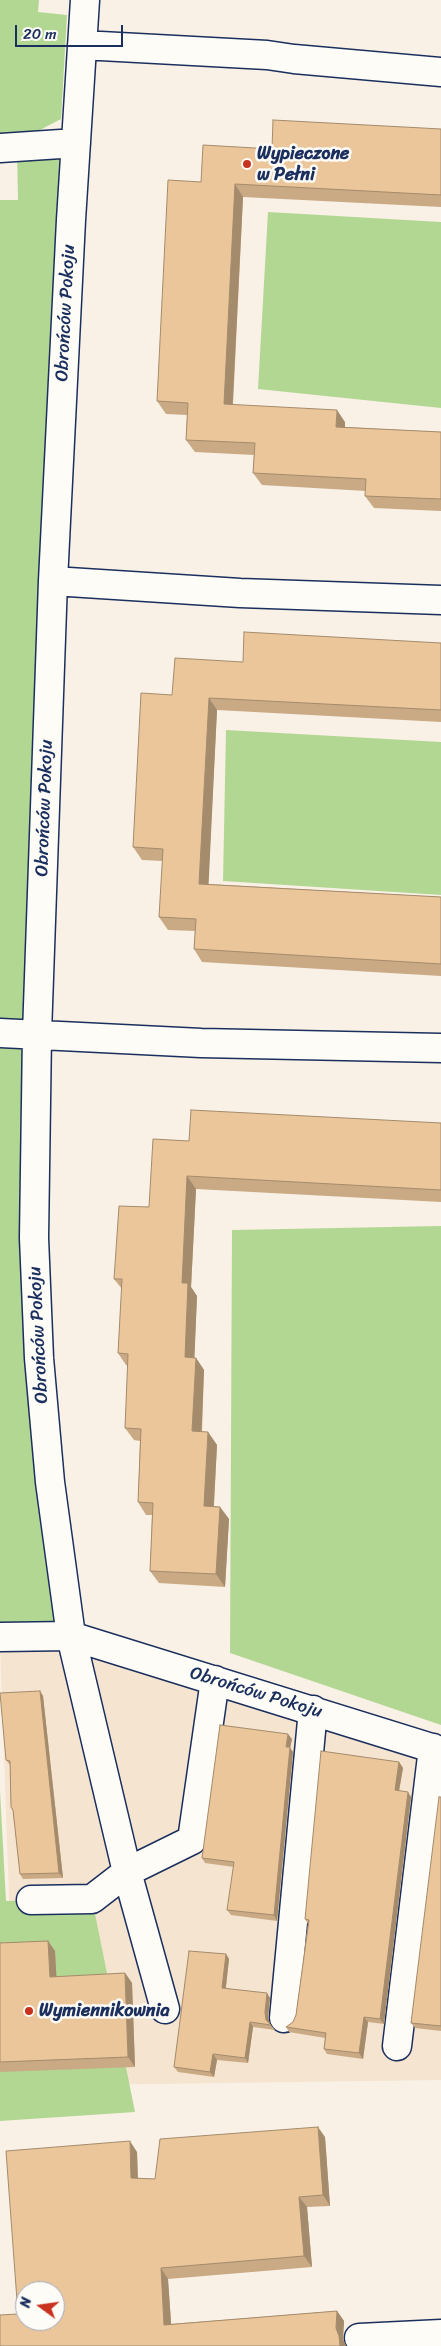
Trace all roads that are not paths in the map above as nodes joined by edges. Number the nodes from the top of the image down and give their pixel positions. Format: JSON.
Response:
{"nodes":[{"id":1,"x":85,"y":0,"type":"edge"},
{"id":2,"x":82,"y":45,"type":"junction"},
{"id":3,"x":441,"y":72,"type":"edge"},
{"id":4,"x":76,"y":143,"type":"junction"},
{"id":5,"x":0,"y":148,"type":"edge"},
{"id":6,"x":53,"y":582,"type":"junction"},
{"id":7,"x":441,"y":600,"type":"edge"},
{"id":8,"x":0,"y":1033,"type":"edge"},
{"id":9,"x":37,"y":1034,"type":"junction"},
{"id":10,"x":441,"y":1048,"type":"edge"},
{"id":11,"x":71,"y":1636,"type":"junction"},
{"id":12,"x":0,"y":1637,"type":"edge"},
{"id":13,"x":215,"y":1680,"type":"junction"},
{"id":14,"x":313,"y":1710,"type":"junction"},
{"id":15,"x":437,"y":1750,"type":"edge"},
{"id":16,"x":127,"y":1872,"type":"junction"},
{"id":17,"x":31,"y":1900,"type":"dead end"},
{"id":18,"x":165,"y":2009,"type":"dead end"},
{"id":19,"x":284,"y":2018,"type":"dead end"},
{"id":20,"x":397,"y":2046,"type":"dead end"},
{"id":21,"x":441,"y":2334,"type":"edge"},
{"id":22,"x":359,"y":2338,"type":"dead end"}],
"edges":[{"from":1,"to":2,"type":"street","name":"Obrońców Pokoju"},
{"from":2,"to":3,"type":"street"},
{"from":2,"to":4,"type":"street","name":"Obrońców Pokoju"},
{"from":4,"to":5,"type":"street"},
{"from":4,"to":6,"type":"street","name":"Obrońców Pokoju"},
{"from":6,"to":7,"type":"street"},
{"from":6,"to":9,"type":"street","name":"Obrońców Pokoju"},
{"from":8,"to":9,"type":"street"},
{"from":9,"to":10,"type":"street"},
{"from":9,"to":11,"type":"street","name":"Obrońców Pokoju"},
{"from":11,"to":12,"type":"street","name":"Obrońców Pokoju"},
{"from":11,"to":13,"type":"street","name":"Obrońców Pokoju"},
{"from":11,"to":16,"type":"street"},
{"from":13,"to":14,"type":"street","name":"Obrońców Pokoju"},
{"from":13,"to":16,"type":"street"},
{"from":14,"to":15,"type":"street","name":"Obrońców Pokoju"},
{"from":14,"to":19,"type":"street"},
{"from":15,"to":20,"type":"street"},
{"from":16,"to":17,"type":"street"},
{"from":16,"to":18,"type":"street"},
{"from":21,"to":22,"type":"street"}]}
